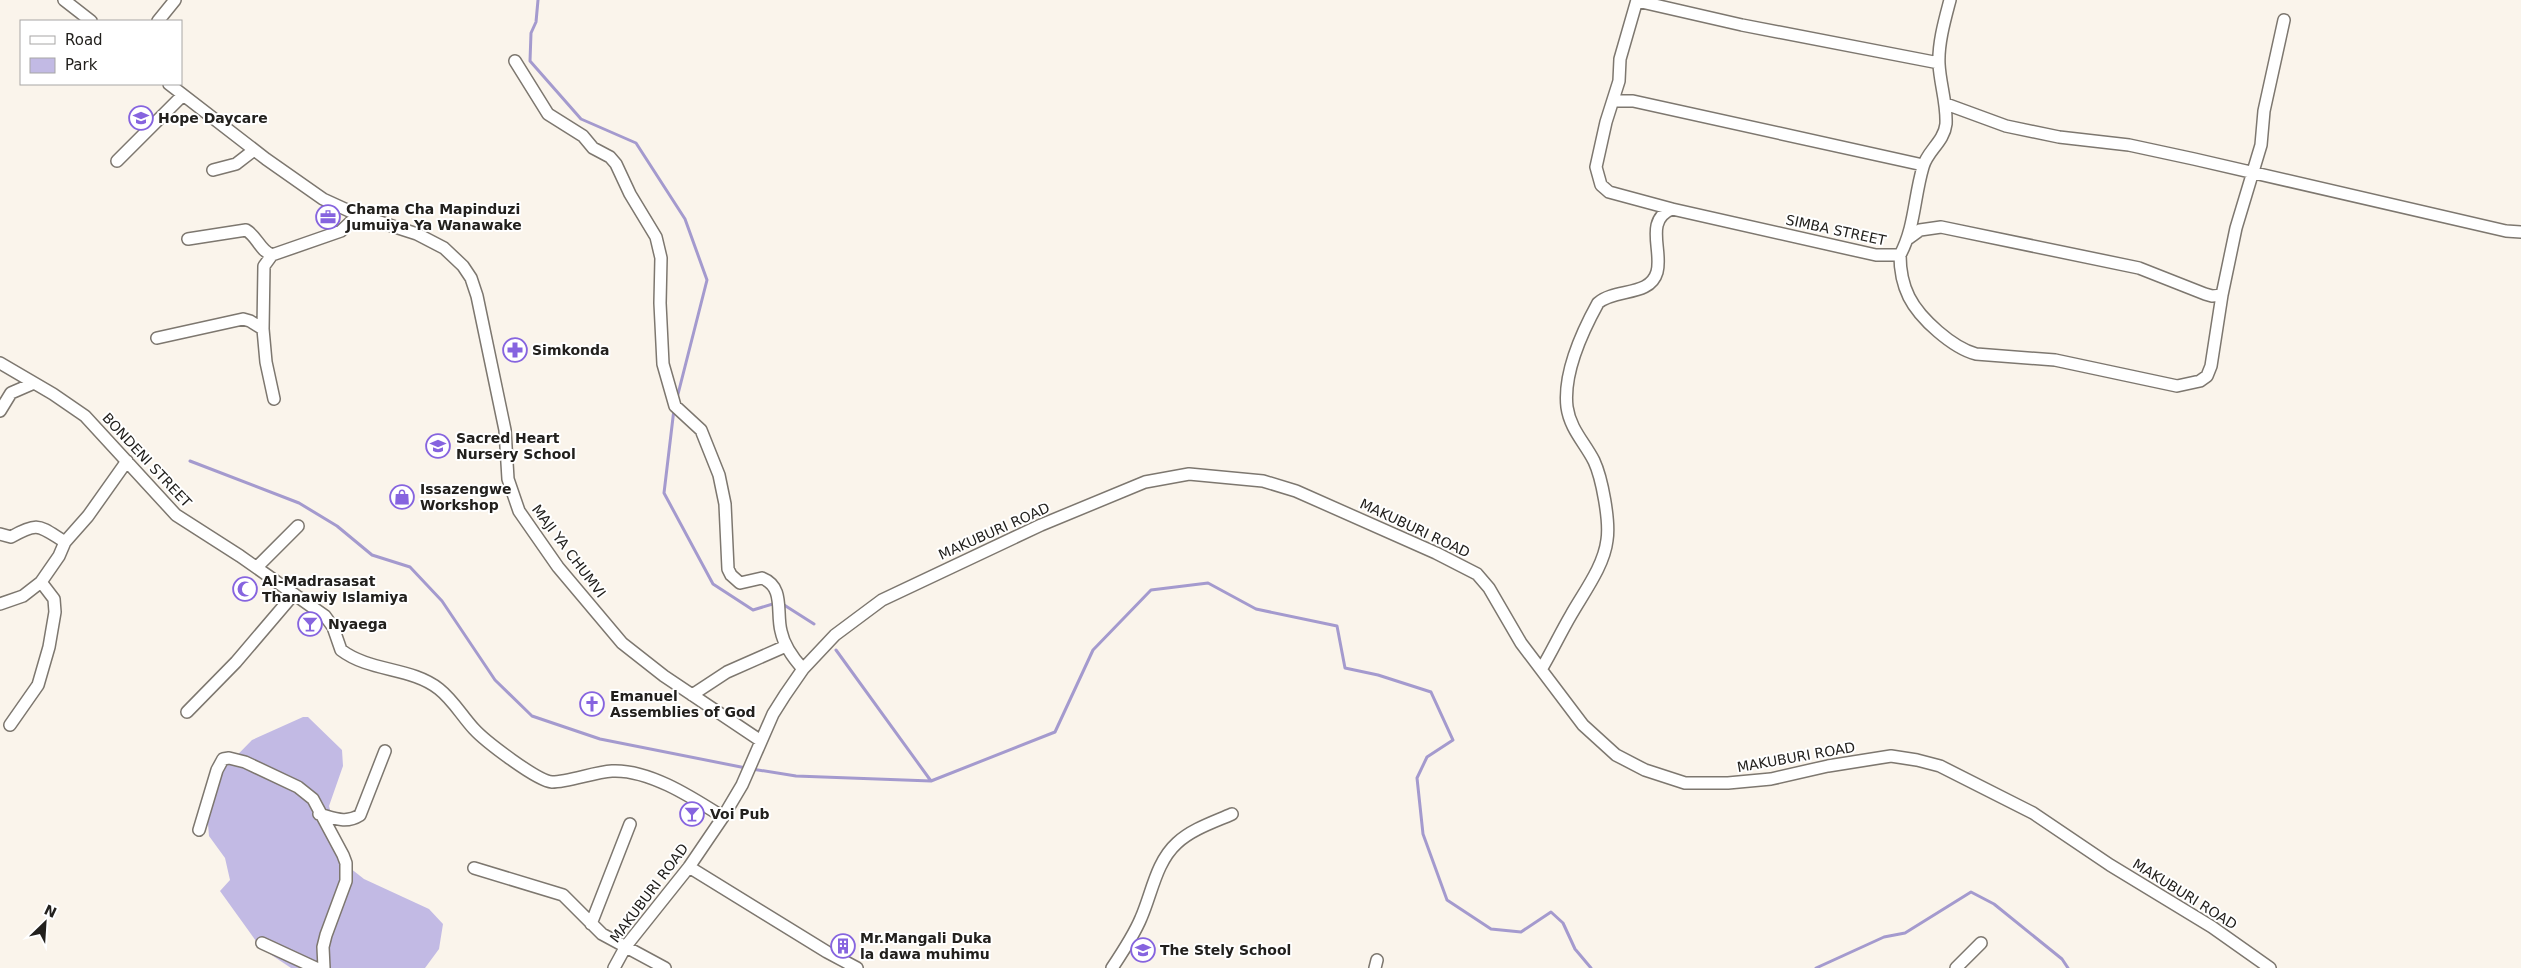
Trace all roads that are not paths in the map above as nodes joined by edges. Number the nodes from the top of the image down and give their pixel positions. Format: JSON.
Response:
{"nodes":[{"id":1,"x":64,"y":0,"type":"edge"},
{"id":2,"x":175,"y":0,"type":"edge"},
{"id":3,"x":1637,"y":0,"type":"edge"},
{"id":4,"x":1950,"y":0,"type":"edge"},
{"id":5,"x":90,"y":20,"type":"edge"},
{"id":6,"x":159,"y":20,"type":"edge"},
{"id":7,"x":2284,"y":20,"type":"dead end"},
{"id":8,"x":515,"y":61,"type":"dead end"},
{"id":9,"x":1939,"y":62,"type":"junction"},
{"id":10,"x":170,"y":85,"type":"edge"},
{"id":11,"x":183,"y":96,"type":"junction"},
{"id":12,"x":1614,"y":101,"type":"junction"},
{"id":13,"x":1946,"y":104,"type":"junction"},
{"id":14,"x":254,"y":150,"type":"junction"},
{"id":15,"x":117,"y":161,"type":"dead end"},
{"id":16,"x":1923,"y":164,"type":"junction"},
{"id":17,"x":213,"y":170,"type":"dead end"},
{"id":18,"x":2252,"y":172,"type":"junction"},
{"id":19,"x":1672,"y":209,"type":"junction"},
{"id":20,"x":358,"y":215,"type":"junction"},
{"id":21,"x":2521,"y":232,"type":"edge"},
{"id":22,"x":1909,"y":238,"type":"junction"},
{"id":23,"x":188,"y":239,"type":"dead end"},
{"id":24,"x":1900,"y":255,"type":"junction"},
{"id":25,"x":272,"y":256,"type":"junction"},
{"id":26,"x":2222,"y":295,"type":"junction"},
{"id":27,"x":263,"y":329,"type":"junction"},
{"id":28,"x":157,"y":338,"type":"dead end"},
{"id":29,"x":0,"y":363,"type":"edge"},
{"id":30,"x":34,"y":383,"type":"junction"},
{"id":31,"x":274,"y":399,"type":"dead end"},
{"id":32,"x":0,"y":411,"type":"edge"},
{"id":33,"x":127,"y":461,"type":"junction"},
{"id":34,"x":298,"y":526,"type":"dead end"},
{"id":35,"x":0,"y":534,"type":"edge"},
{"id":36,"x":65,"y":542,"type":"junction"},
{"id":37,"x":256,"y":568,"type":"junction"},
{"id":38,"x":41,"y":582,"type":"junction"},
{"id":39,"x":294,"y":594,"type":"junction"},
{"id":40,"x":0,"y":604,"type":"edge"},
{"id":41,"x":786,"y":646,"type":"junction"},
{"id":42,"x":1542,"y":668,"type":"junction"},
{"id":43,"x":803,"y":669,"type":"junction"},
{"id":44,"x":692,"y":695,"type":"junction"},
{"id":45,"x":187,"y":712,"type":"dead end"},
{"id":46,"x":10,"y":724,"type":"dead end"},
{"id":47,"x":762,"y":741,"type":"junction"},
{"id":48,"x":385,"y":751,"type":"dead end"},
{"id":49,"x":319,"y":814,"type":"junction"},
{"id":50,"x":1232,"y":814,"type":"dead end"},
{"id":51,"x":723,"y":817,"type":"junction"},
{"id":52,"x":630,"y":824,"type":"dead end"},
{"id":53,"x":199,"y":830,"type":"dead end"},
{"id":54,"x":689,"y":867,"type":"junction"},
{"id":55,"x":474,"y":868,"type":"dead end"},
{"id":56,"x":591,"y":924,"type":"junction"},
{"id":57,"x":262,"y":943,"type":"dead end"},
{"id":58,"x":1981,"y":943,"type":"dead end"},
{"id":59,"x":626,"y":946,"type":"junction"},
{"id":60,"x":316,"y":968,"type":"edge"},
{"id":61,"x":324,"y":968,"type":"edge"},
{"id":62,"x":614,"y":968,"type":"edge"},
{"id":63,"x":665,"y":968,"type":"edge"},
{"id":64,"x":857,"y":968,"type":"edge"},
{"id":65,"x":1112,"y":968,"type":"edge"},
{"id":66,"x":1956,"y":968,"type":"edge"},
{"id":67,"x":2270,"y":968,"type":"edge"}],
"edges":[{"from":1,"to":5,"type":"street"},
{"from":2,"to":6,"type":"street"},
{"from":3,"to":9,"type":"street"},
{"from":3,"to":12,"type":"street","name":"SIMBA STREET"},
{"from":4,"to":9,"type":"street","name":"SIMBA STREET"},
{"from":7,"to":18,"type":"street"},
{"from":8,"to":41,"type":"street"},
{"from":9,"to":13,"type":"street","name":"SIMBA STREET"},
{"from":10,"to":11,"type":"street","name":"MAJI YA CHUMVI"},
{"from":11,"to":14,"type":"street","name":"MAJI YA CHUMVI"},
{"from":11,"to":15,"type":"street"},
{"from":12,"to":16,"type":"street"},
{"from":12,"to":19,"type":"street","name":"SIMBA STREET"},
{"from":13,"to":16,"type":"street","name":"SIMBA STREET"},
{"from":13,"to":18,"type":"street"},
{"from":14,"to":17,"type":"street"},
{"from":14,"to":20,"type":"street","name":"MAJI YA CHUMVI"},
{"from":16,"to":22,"type":"street","name":"SIMBA STREET"},
{"from":18,"to":21,"type":"street"},
{"from":18,"to":26,"type":"street"},
{"from":19,"to":24,"type":"street","name":"SIMBA STREET"},
{"from":19,"to":42,"type":"street"},
{"from":20,"to":25,"type":"street"},
{"from":20,"to":44,"type":"street","name":"MAJI YA CHUMVI"},
{"from":22,"to":24,"type":"street","name":"SIMBA STREET"},
{"from":22,"to":26,"type":"street"},
{"from":23,"to":25,"type":"street"},
{"from":24,"to":26,"type":"street"},
{"from":25,"to":27,"type":"street"},
{"from":27,"to":28,"type":"street"},
{"from":27,"to":31,"type":"street"},
{"from":29,"to":30,"type":"street","name":"BONDENI STREET"},
{"from":30,"to":32,"type":"street"},
{"from":30,"to":33,"type":"street","name":"BONDENI STREET"},
{"from":33,"to":36,"type":"street"},
{"from":33,"to":37,"type":"street","name":"BONDENI STREET"},
{"from":34,"to":37,"type":"street"},
{"from":35,"to":36,"type":"street"},
{"from":36,"to":38,"type":"street"},
{"from":37,"to":39,"type":"street","name":"BONDENI STREET"},
{"from":38,"to":40,"type":"street"},
{"from":38,"to":46,"type":"street"},
{"from":39,"to":45,"type":"street"},
{"from":39,"to":51,"type":"street","name":"BONDENI STREET"},
{"from":41,"to":43,"type":"street"},
{"from":41,"to":44,"type":"street"},
{"from":42,"to":43,"type":"street","name":"MAKUBURI ROAD"},
{"from":42,"to":67,"type":"street","name":"MAKUBURI ROAD"},
{"from":43,"to":47,"type":"street","name":"MAKUBURI ROAD"},
{"from":44,"to":47,"type":"street","name":"MAJI YA CHUMVI"},
{"from":47,"to":51,"type":"street","name":"MAKUBURI ROAD"},
{"from":48,"to":49,"type":"street"},
{"from":49,"to":53,"type":"street"},
{"from":49,"to":61,"type":"street"},
{"from":50,"to":65,"type":"street"},
{"from":51,"to":54,"type":"street","name":"MAKUBURI ROAD"},
{"from":52,"to":56,"type":"street"},
{"from":54,"to":59,"type":"street","name":"MAKUBURI ROAD"},
{"from":54,"to":64,"type":"street"},
{"from":55,"to":56,"type":"street"},
{"from":56,"to":59,"type":"street"},
{"from":57,"to":60,"type":"street"},
{"from":58,"to":66,"type":"street"},
{"from":59,"to":62,"type":"street","name":"MAKUBURI ROAD"},
{"from":59,"to":63,"type":"street"}]}
